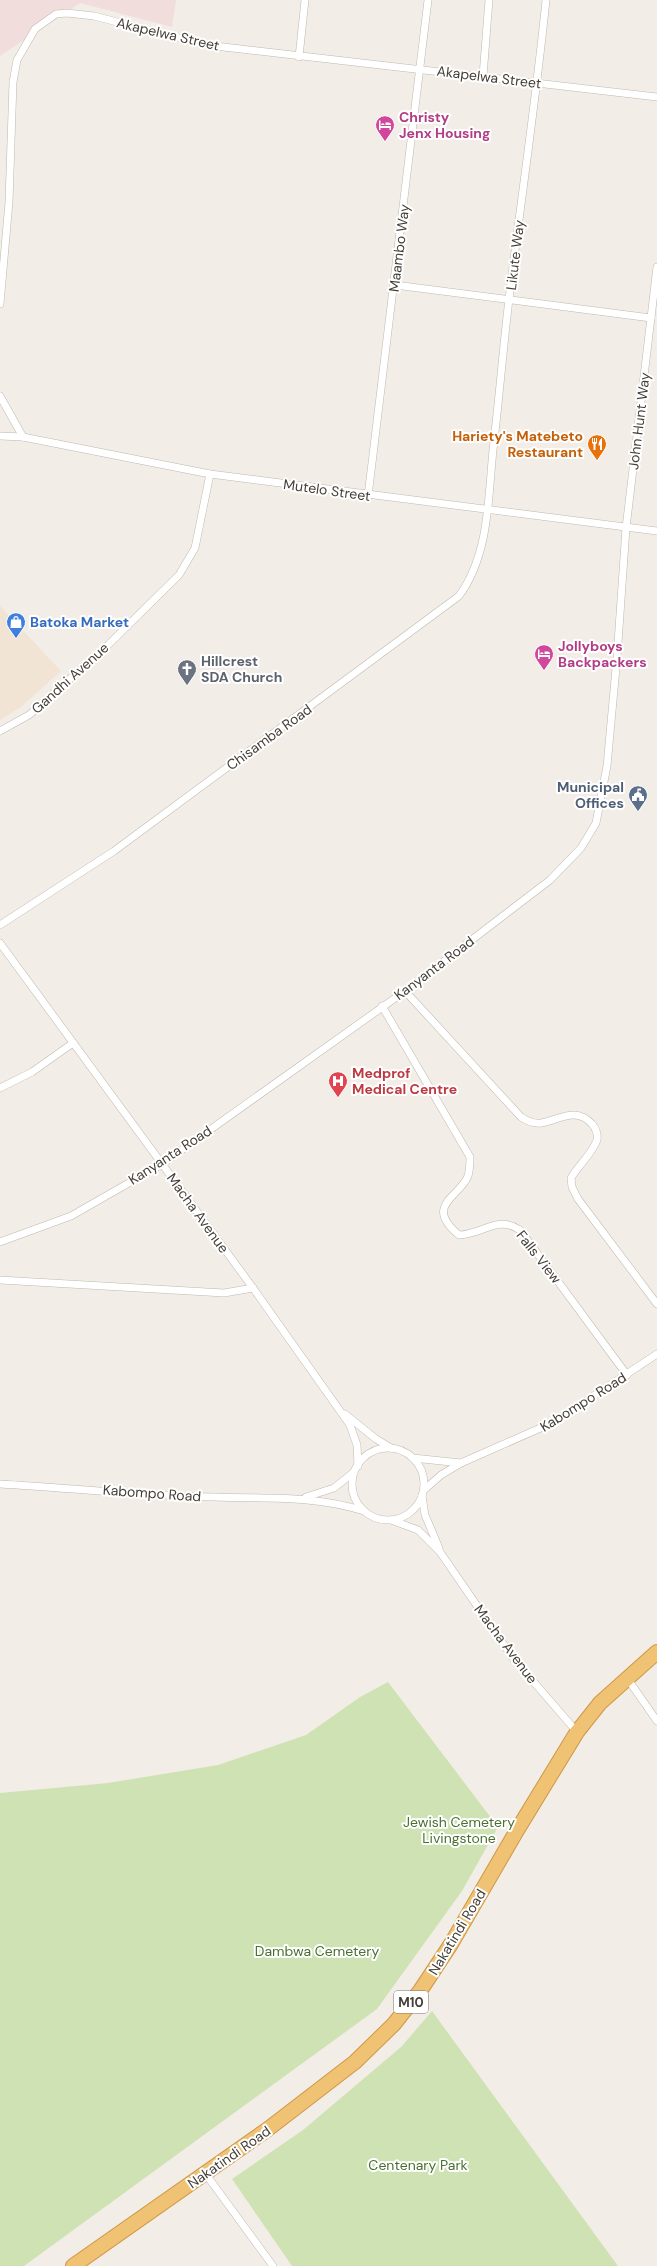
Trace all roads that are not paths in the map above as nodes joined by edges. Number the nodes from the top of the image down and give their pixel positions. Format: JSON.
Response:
{"nodes":[{"id":1,"x":305,"y":0,"type":"edge"},
{"id":2,"x":428,"y":0,"type":"edge"},
{"id":3,"x":489,"y":0,"type":"edge"},
{"id":4,"x":546,"y":0,"type":"edge"},
{"id":5,"x":299,"y":57,"type":"junction"},
{"id":6,"x":420,"y":68,"type":"junction"},
{"id":7,"x":483,"y":76,"type":"junction"},
{"id":8,"x":538,"y":83,"type":"junction"},
{"id":9,"x":657,"y":97,"type":"edge"},
{"id":10,"x":657,"y":266,"type":"edge"},
{"id":11,"x":395,"y":285,"type":"junction"},
{"id":12,"x":509,"y":299,"type":"junction"},
{"id":13,"x":0,"y":304,"type":"edge"},
{"id":14,"x":651,"y":318,"type":"junction"},
{"id":15,"x":0,"y":396,"type":"edge"},
{"id":16,"x":0,"y":436,"type":"edge"},
{"id":17,"x":23,"y":437,"type":"junction"},
{"id":18,"x":210,"y":474,"type":"junction"},
{"id":19,"x":368,"y":496,"type":"junction"},
{"id":20,"x":487,"y":510,"type":"junction"},
{"id":21,"x":626,"y":528,"type":"junction"},
{"id":22,"x":657,"y":531,"type":"edge"},
{"id":23,"x":0,"y":731,"type":"edge"},
{"id":24,"x":0,"y":924,"type":"edge"},
{"id":25,"x":0,"y":943,"type":"edge"},
{"id":26,"x":405,"y":991,"type":"junction"},
{"id":27,"x":382,"y":1006,"type":"junction"},
{"id":28,"x":73,"y":1043,"type":"junction"},
{"id":29,"x":0,"y":1088,"type":"edge"},
{"id":30,"x":162,"y":1164,"type":"junction"},
{"id":31,"x":0,"y":1242,"type":"edge"},
{"id":32,"x":0,"y":1280,"type":"edge"},
{"id":33,"x":253,"y":1288,"type":"junction"},
{"id":34,"x":657,"y":1304,"type":"edge"},
{"id":35,"x":657,"y":1354,"type":"edge"},
{"id":36,"x":627,"y":1374,"type":"junction"},
{"id":37,"x":337,"y":1407,"type":"junction"},
{"id":38,"x":391,"y":1448,"type":"junction"},
{"id":39,"x":412,"y":1458,"type":"junction"},
{"id":40,"x":461,"y":1463,"type":"junction"},
{"id":41,"x":356,"y":1469,"type":"junction"},
{"id":42,"x":0,"y":1484,"type":"edge"},
{"id":43,"x":423,"y":1493,"type":"junction"},
{"id":44,"x":304,"y":1498,"type":"junction"},
{"id":45,"x":364,"y":1511,"type":"junction"},
{"id":46,"x":391,"y":1520,"type":"junction"},
{"id":47,"x":440,"y":1552,"type":"junction"},
{"id":48,"x":657,"y":1652,"type":"edge"},
{"id":49,"x":627,"y":1678,"type":"junction"},
{"id":50,"x":657,"y":1721,"type":"edge"},
{"id":51,"x":577,"y":1732,"type":"junction"},
{"id":52,"x":205,"y":2174,"type":"junction"},
{"id":53,"x":73,"y":2266,"type":"edge"},
{"id":54,"x":273,"y":2266,"type":"edge"}],
"edges":[{"from":1,"to":5,"type":"street"},
{"from":2,"to":6,"type":"street","name":"Maambo Way"},
{"from":3,"to":7,"type":"street"},
{"from":4,"to":8,"type":"street","name":"Likute Way"},
{"from":5,"to":6,"type":"street","name":"Akapelwa Street"},
{"from":5,"to":13,"type":"street","name":"Akapelwa Street"},
{"from":6,"to":7,"type":"street","name":"Akapelwa Street"},
{"from":6,"to":11,"type":"street","name":"Maambo Way"},
{"from":7,"to":8,"type":"street","name":"Akapelwa Street"},
{"from":8,"to":9,"type":"street","name":"Akapelwa Street"},
{"from":8,"to":12,"type":"street","name":"Likute Way"},
{"from":10,"to":14,"type":"street","name":"John Hunt Way"},
{"from":11,"to":12,"type":"street"},
{"from":11,"to":19,"type":"street","name":"Maambo Way"},
{"from":12,"to":14,"type":"street"},
{"from":12,"to":20,"type":"street","name":"Likute Way"},
{"from":14,"to":21,"type":"street","name":"John Hunt Way"},
{"from":15,"to":17,"type":"street"},
{"from":16,"to":17,"type":"street","name":"Mutelo Street"},
{"from":17,"to":18,"type":"street","name":"Mutelo Street"},
{"from":18,"to":19,"type":"street","name":"Mutelo Street"},
{"from":18,"to":23,"type":"street","name":"Gandhi Avenue"},
{"from":19,"to":20,"type":"street","name":"Mutelo Street"},
{"from":20,"to":21,"type":"street","name":"Mutelo Street"},
{"from":20,"to":24,"type":"street","name":"Chisamba Road"},
{"from":21,"to":22,"type":"street","name":"Mutelo Street"},
{"from":21,"to":26,"type":"street","name":"Kanyanta Road"},
{"from":25,"to":28,"type":"street","name":"Macha Avenue"},
{"from":26,"to":27,"type":"street","name":"Kanyanta Road"},
{"from":26,"to":34,"type":"street"},
{"from":27,"to":30,"type":"street","name":"Kanyanta Road"},
{"from":27,"to":36,"type":"street","name":"Falls View"},
{"from":28,"to":29,"type":"street"},
{"from":28,"to":30,"type":"street","name":"Macha Avenue"},
{"from":30,"to":31,"type":"street","name":"Kanyanta Road"},
{"from":30,"to":33,"type":"street","name":"Macha Avenue"},
{"from":32,"to":33,"type":"street"},
{"from":33,"to":37,"type":"street","name":"Macha Avenue"},
{"from":35,"to":36,"type":"street","name":"Kabompo Road"},
{"from":36,"to":40,"type":"street","name":"Kabompo Road"},
{"from":37,"to":38,"type":"street","name":"Macha Avenue"},
{"from":37,"to":41,"type":"street","name":"Macha Avenue"},
{"from":38,"to":39,"type":"street"},
{"from":38,"to":41,"type":"street"},
{"from":39,"to":40,"type":"street","name":"Kabompo Road"},
{"from":39,"to":43,"type":"street"},
{"from":40,"to":43,"type":"street","name":"Kabompo Road"},
{"from":41,"to":44,"type":"street","name":"Kabompo Road"},
{"from":41,"to":45,"type":"street"},
{"from":42,"to":44,"type":"street","name":"Kabompo Road"},
{"from":43,"to":46,"type":"street"},
{"from":43,"to":47,"type":"street","name":"Macha Avenue"},
{"from":44,"to":45,"type":"street","name":"Kabompo Road"},
{"from":45,"to":46,"type":"street"},
{"from":46,"to":47,"type":"street","name":"Macha Avenue"},
{"from":47,"to":51,"type":"street","name":"Macha Avenue"},
{"from":48,"to":49,"type":"highway","name":"Nakatindi Road","number":"M10"},
{"from":49,"to":50,"type":"street"},
{"from":49,"to":51,"type":"highway","name":"Nakatindi Road","number":"M10"},
{"from":51,"to":52,"type":"highway","name":"Nakatindi Road","number":"M10"},
{"from":52,"to":53,"type":"highway","name":"Nakatindi Road","number":"M10"},
{"from":52,"to":54,"type":"street"}]}
